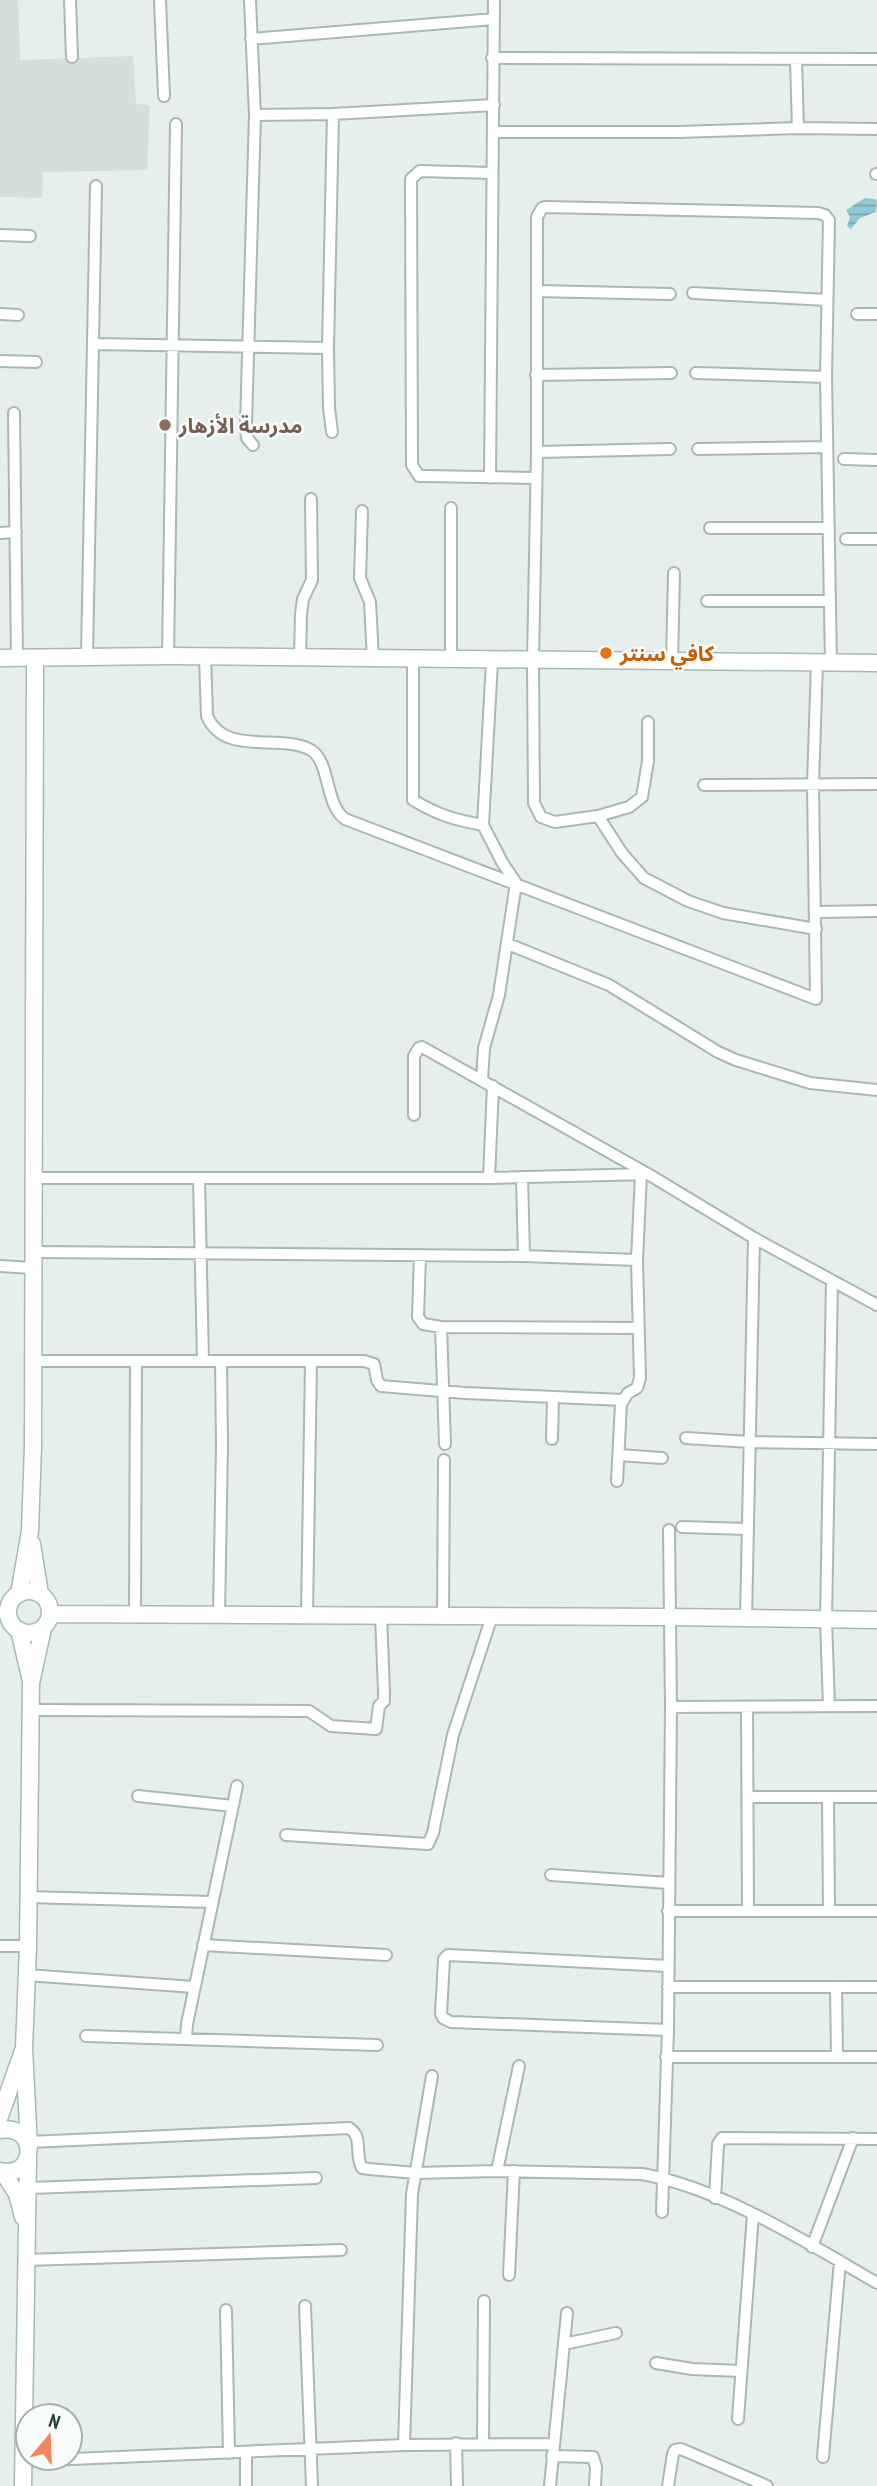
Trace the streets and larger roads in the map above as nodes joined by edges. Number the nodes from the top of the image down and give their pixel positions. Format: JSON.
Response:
{"nodes":[{"id":1,"x":70,"y":0,"type":"edge"},
{"id":2,"x":160,"y":0,"type":"edge"},
{"id":3,"x":250,"y":0,"type":"edge"},
{"id":4,"x":494,"y":0,"type":"edge"},
{"id":5,"x":494,"y":19,"type":"junction"},
{"id":6,"x":251,"y":39,"type":"junction"},
{"id":7,"x":72,"y":57,"type":"dead end"},
{"id":8,"x":492,"y":58,"type":"junction"},
{"id":9,"x":877,"y":59,"type":"edge"},
{"id":10,"x":796,"y":60,"type":"junction"},
{"id":11,"x":164,"y":96,"type":"dead end"},
{"id":12,"x":494,"y":105,"type":"junction"},
{"id":13,"x":332,"y":114,"type":"junction"},
{"id":14,"x":255,"y":115,"type":"junction"},
{"id":15,"x":176,"y":124,"type":"dead end"},
{"id":16,"x":798,"y":128,"type":"junction"},
{"id":17,"x":877,"y":129,"type":"edge"},
{"id":18,"x":494,"y":132,"type":"junction"},
{"id":19,"x":492,"y":173,"type":"junction"},
{"id":20,"x":96,"y":186,"type":"dead end"},
{"id":21,"x":0,"y":235,"type":"edge"},
{"id":22,"x":30,"y":236,"type":"dead end"},
{"id":23,"x":537,"y":291,"type":"junction"},
{"id":24,"x":693,"y":293,"type":"dead end"},
{"id":25,"x":670,"y":294,"type":"dead end"},
{"id":26,"x":827,"y":300,"type":"junction"},
{"id":27,"x":0,"y":314,"type":"edge"},
{"id":28,"x":857,"y":314,"type":"dead end"},
{"id":29,"x":877,"y":314,"type":"edge"},
{"id":30,"x":18,"y":315,"type":"dead end"},
{"id":31,"x":94,"y":344,"type":"junction"},
{"id":32,"x":174,"y":345,"type":"junction"},
{"id":33,"x":249,"y":346,"type":"junction"},
{"id":34,"x":328,"y":348,"type":"junction"},
{"id":35,"x":0,"y":361,"type":"edge"},
{"id":36,"x":36,"y":362,"type":"dead end"},
{"id":37,"x":671,"y":373,"type":"dead end"},
{"id":38,"x":696,"y":373,"type":"dead end"},
{"id":39,"x":536,"y":375,"type":"junction"},
{"id":40,"x":826,"y":377,"type":"junction"},
{"id":41,"x":14,"y":412,"type":"dead end"},
{"id":42,"x":332,"y":432,"type":"dead end"},
{"id":43,"x":253,"y":445,"type":"dead end"},
{"id":44,"x":827,"y":447,"type":"junction"},
{"id":45,"x":670,"y":449,"type":"dead end"},
{"id":46,"x":698,"y":449,"type":"dead end"},
{"id":47,"x":537,"y":452,"type":"junction"},
{"id":48,"x":844,"y":459,"type":"dead end"},
{"id":49,"x":877,"y":460,"type":"edge"},
{"id":50,"x":491,"y":478,"type":"junction"},
{"id":51,"x":537,"y":478,"type":"junction"},
{"id":52,"x":311,"y":499,"type":"dead end"},
{"id":53,"x":451,"y":508,"type":"dead end"},
{"id":54,"x":362,"y":511,"type":"dead end"},
{"id":55,"x":710,"y":527,"type":"dead end"},
{"id":56,"x":829,"y":528,"type":"junction"},
{"id":57,"x":16,"y":532,"type":"junction"},
{"id":58,"x":0,"y":533,"type":"edge"},
{"id":59,"x":846,"y":539,"type":"dead end"},
{"id":60,"x":877,"y":539,"type":"edge"},
{"id":61,"x":674,"y":573,"type":"dead end"},
{"id":62,"x":707,"y":601,"type":"dead end"},
{"id":63,"x":830,"y":601,"type":"junction"},
{"id":64,"x":87,"y":656,"type":"junction"},
{"id":65,"x":168,"y":656,"type":"junction"},
{"id":66,"x":205,"y":657,"type":"junction"},
{"id":67,"x":0,"y":658,"type":"edge"},
{"id":68,"x":17,"y":658,"type":"junction"},
{"id":69,"x":35,"y":658,"type":"junction"},
{"id":70,"x":300,"y":658,"type":"junction"},
{"id":71,"x":373,"y":659,"type":"junction"},
{"id":72,"x":413,"y":660,"type":"junction"},
{"id":73,"x":451,"y":660,"type":"junction"},
{"id":74,"x":492,"y":661,"type":"junction"},
{"id":75,"x":533,"y":661,"type":"junction"},
{"id":76,"x":672,"y":661,"type":"junction"},
{"id":77,"x":824,"y":662,"type":"junction"},
{"id":78,"x":877,"y":663,"type":"edge"},
{"id":79,"x":648,"y":722,"type":"dead end"},
{"id":80,"x":877,"y":784,"type":"edge"},
{"id":81,"x":704,"y":785,"type":"dead end"},
{"id":82,"x":813,"y":785,"type":"junction"},
{"id":83,"x":598,"y":816,"type":"junction"},
{"id":84,"x":484,"y":825,"type":"junction"},
{"id":85,"x":516,"y":883,"type":"junction"},
{"id":86,"x":877,"y":911,"type":"edge"},
{"id":87,"x":816,"y":912,"type":"junction"},
{"id":88,"x":816,"y":929,"type":"junction"},
{"id":89,"x":508,"y":944,"type":"junction"},
{"id":90,"x":482,"y":1080,"type":"junction"},
{"id":91,"x":493,"y":1086,"type":"junction"},
{"id":92,"x":877,"y":1090,"type":"edge"},
{"id":93,"x":414,"y":1115,"type":"dead end"},
{"id":94,"x":645,"y":1174,"type":"junction"},
{"id":95,"x":522,"y":1177,"type":"junction"},
{"id":96,"x":32,"y":1178,"type":"junction"},
{"id":97,"x":199,"y":1178,"type":"junction"},
{"id":98,"x":489,"y":1178,"type":"junction"},
{"id":99,"x":754,"y":1238,"type":"junction"},
{"id":100,"x":201,"y":1253,"type":"junction"},
{"id":101,"x":420,"y":1255,"type":"junction"},
{"id":102,"x":524,"y":1256,"type":"junction"},
{"id":103,"x":32,"y":1260,"type":"junction"},
{"id":104,"x":637,"y":1260,"type":"junction"},
{"id":105,"x":0,"y":1266,"type":"edge"},
{"id":106,"x":832,"y":1281,"type":"junction"},
{"id":107,"x":877,"y":1305,"type":"edge"},
{"id":108,"x":441,"y":1327,"type":"junction"},
{"id":109,"x":639,"y":1328,"type":"junction"},
{"id":110,"x":32,"y":1361,"type":"junction"},
{"id":111,"x":136,"y":1361,"type":"junction"},
{"id":112,"x":203,"y":1361,"type":"junction"},
{"id":113,"x":221,"y":1361,"type":"junction"},
{"id":114,"x":311,"y":1361,"type":"junction"},
{"id":115,"x":445,"y":1391,"type":"junction"},
{"id":116,"x":552,"y":1397,"type":"junction"},
{"id":117,"x":623,"y":1400,"type":"junction"},
{"id":118,"x":686,"y":1437,"type":"dead end"},
{"id":119,"x":552,"y":1439,"type":"dead end"},
{"id":120,"x":750,"y":1442,"type":"junction"},
{"id":121,"x":445,"y":1444,"type":"dead end"},
{"id":122,"x":828,"y":1444,"type":"junction"},
{"id":123,"x":877,"y":1444,"type":"edge"},
{"id":124,"x":618,"y":1455,"type":"junction"},
{"id":125,"x":662,"y":1458,"type":"dead end"},
{"id":126,"x":444,"y":1460,"type":"dead end"},
{"id":127,"x":617,"y":1481,"type":"dead end"},
{"id":128,"x":682,"y":1527,"type":"dead end"},
{"id":129,"x":748,"y":1529,"type":"junction"},
{"id":130,"x":669,"y":1530,"type":"dead end"},
{"id":131,"x":30,"y":1531,"type":"junction"},
{"id":132,"x":19,"y":1594,"type":"junction"},
{"id":133,"x":40,"y":1594,"type":"junction"},
{"id":134,"x":4,"y":1612,"type":"edge"},
{"id":135,"x":135,"y":1614,"type":"junction"},
{"id":136,"x":219,"y":1615,"type":"junction"},
{"id":137,"x":307,"y":1615,"type":"junction"},
{"id":138,"x":381,"y":1616,"type":"junction"},
{"id":139,"x":443,"y":1616,"type":"junction"},
{"id":140,"x":492,"y":1616,"type":"junction"},
{"id":141,"x":670,"y":1617,"type":"junction"},
{"id":142,"x":746,"y":1619,"type":"junction"},
{"id":143,"x":826,"y":1620,"type":"junction"},
{"id":144,"x":877,"y":1620,"type":"edge"},
{"id":145,"x":47,"y":1621,"type":"junction"},
{"id":146,"x":19,"y":1630,"type":"junction"},
{"id":147,"x":31,"y":1683,"type":"junction"},
{"id":148,"x":829,"y":1706,"type":"junction"},
{"id":149,"x":877,"y":1706,"type":"edge"},
{"id":150,"x":671,"y":1707,"type":"junction"},
{"id":151,"x":747,"y":1707,"type":"junction"},
{"id":152,"x":31,"y":1710,"type":"junction"},
{"id":153,"x":237,"y":1786,"type":"dead end"},
{"id":154,"x":138,"y":1796,"type":"dead end"},
{"id":155,"x":748,"y":1797,"type":"junction"},
{"id":156,"x":828,"y":1797,"type":"junction"},
{"id":157,"x":877,"y":1797,"type":"edge"},
{"id":158,"x":233,"y":1806,"type":"junction"},
{"id":159,"x":286,"y":1835,"type":"dead end"},
{"id":160,"x":551,"y":1875,"type":"dead end"},
{"id":161,"x":668,"y":1883,"type":"junction"},
{"id":162,"x":27,"y":1897,"type":"junction"},
{"id":163,"x":212,"y":1902,"type":"junction"},
{"id":164,"x":668,"y":1911,"type":"junction"},
{"id":165,"x":748,"y":1911,"type":"junction"},
{"id":166,"x":829,"y":1911,"type":"junction"},
{"id":167,"x":877,"y":1911,"type":"edge"},
{"id":168,"x":203,"y":1945,"type":"junction"},
{"id":169,"x":0,"y":1946,"type":"edge"},
{"id":170,"x":28,"y":1946,"type":"junction"},
{"id":171,"x":386,"y":1955,"type":"dead end"},
{"id":172,"x":668,"y":1966,"type":"junction"},
{"id":173,"x":27,"y":1975,"type":"junction"},
{"id":174,"x":194,"y":1987,"type":"junction"},
{"id":175,"x":668,"y":1987,"type":"junction"},
{"id":176,"x":836,"y":1987,"type":"junction"},
{"id":177,"x":877,"y":1987,"type":"edge"},
{"id":178,"x":668,"y":2030,"type":"junction"},
{"id":179,"x":86,"y":2036,"type":"dead end"},
{"id":180,"x":186,"y":2038,"type":"junction"},
{"id":181,"x":377,"y":2045,"type":"dead end"},
{"id":182,"x":24,"y":2048,"type":"junction"},
{"id":183,"x":666,"y":2057,"type":"junction"},
{"id":184,"x":837,"y":2057,"type":"junction"},
{"id":185,"x":877,"y":2057,"type":"edge"},
{"id":186,"x":519,"y":2066,"type":"dead end"},
{"id":187,"x":432,"y":2076,"type":"dead end"},
{"id":188,"x":0,"y":2116,"type":"edge"},
{"id":189,"x":0,"y":2130,"type":"edge"},
{"id":190,"x":853,"y":2138,"type":"junction"},
{"id":191,"x":877,"y":2139,"type":"edge"},
{"id":192,"x":29,"y":2149,"type":"junction"},
{"id":193,"x":1,"y":2171,"type":"edge"},
{"id":194,"x":498,"y":2171,"type":"junction"},
{"id":195,"x":514,"y":2171,"type":"junction"},
{"id":196,"x":416,"y":2173,"type":"junction"},
{"id":197,"x":316,"y":2178,"type":"dead end"},
{"id":198,"x":664,"y":2178,"type":"junction"},
{"id":199,"x":29,"y":2188,"type":"junction"},
{"id":200,"x":715,"y":2198,"type":"junction"},
{"id":201,"x":662,"y":2212,"type":"dead end"},
{"id":202,"x":752,"y":2214,"type":"junction"},
{"id":203,"x":27,"y":2235,"type":"junction"},
{"id":204,"x":812,"y":2246,"type":"junction"},
{"id":205,"x":341,"y":2250,"type":"dead end"},
{"id":206,"x":26,"y":2260,"type":"junction"},
{"id":207,"x":840,"y":2261,"type":"junction"},
{"id":208,"x":509,"y":2275,"type":"dead end"},
{"id":209,"x":877,"y":2283,"type":"edge"},
{"id":210,"x":484,"y":2301,"type":"dead end"},
{"id":211,"x":306,"y":2306,"type":"dead end"},
{"id":212,"x":226,"y":2310,"type":"dead end"},
{"id":213,"x":567,"y":2313,"type":"dead end"},
{"id":214,"x":615,"y":2333,"type":"dead end"},
{"id":215,"x":564,"y":2344,"type":"junction"},
{"id":216,"x":656,"y":2363,"type":"dead end"},
{"id":217,"x":741,"y":2371,"type":"junction"},
{"id":218,"x":25,"y":2402,"type":"edge"},
{"id":219,"x":738,"y":2419,"type":"dead end"},
{"id":220,"x":456,"y":2444,"type":"junction"},
{"id":221,"x":483,"y":2444,"type":"junction"},
{"id":222,"x":553,"y":2444,"type":"junction"},
{"id":223,"x":404,"y":2445,"type":"junction"},
{"id":224,"x":309,"y":2449,"type":"junction"},
{"id":225,"x":246,"y":2452,"type":"junction"},
{"id":226,"x":229,"y":2453,"type":"junction"},
{"id":227,"x":551,"y":2456,"type":"junction"},
{"id":228,"x":823,"y":2457,"type":"dead end"},
{"id":229,"x":84,"y":2459,"type":"edge"},
{"id":230,"x":246,"y":2486,"type":"edge"},
{"id":231,"x":312,"y":2486,"type":"edge"},
{"id":232,"x":457,"y":2486,"type":"edge"},
{"id":233,"x":465,"y":2486,"type":"edge"},
{"id":234,"x":550,"y":2486,"type":"edge"},
{"id":235,"x":595,"y":2486,"type":"edge"},
{"id":236,"x":668,"y":2486,"type":"edge"},
{"id":237,"x":767,"y":2486,"type":"edge"}],
"edges":[{"from":1,"to":7,"type":"street"},
{"from":2,"to":11,"type":"street"},
{"from":3,"to":6,"type":"street"},
{"from":4,"to":5,"type":"street"},
{"from":5,"to":6,"type":"street"},
{"from":5,"to":8,"type":"street"},
{"from":6,"to":14,"type":"street"},
{"from":8,"to":10,"type":"street"},
{"from":8,"to":12,"type":"street"},
{"from":9,"to":10,"type":"street"},
{"from":10,"to":16,"type":"street"},
{"from":12,"to":13,"type":"street"},
{"from":12,"to":18,"type":"street"},
{"from":13,"to":14,"type":"street"},
{"from":13,"to":34,"type":"street"},
{"from":14,"to":33,"type":"street"},
{"from":15,"to":32,"type":"street"},
{"from":16,"to":17,"type":"street"},
{"from":16,"to":18,"type":"street"},
{"from":18,"to":19,"type":"street"},
{"from":19,"to":50,"type":"street"},
{"from":19,"to":50,"type":"street"},
{"from":20,"to":31,"type":"street"},
{"from":21,"to":22,"type":"street"},
{"from":23,"to":25,"type":"street"},
{"from":23,"to":26,"type":"street"},
{"from":23,"to":39,"type":"street"},
{"from":24,"to":26,"type":"street"},
{"from":26,"to":40,"type":"street"},
{"from":27,"to":30,"type":"street"},
{"from":28,"to":29,"type":"street"},
{"from":31,"to":32,"type":"street"},
{"from":31,"to":64,"type":"street"},
{"from":32,"to":33,"type":"street"},
{"from":32,"to":65,"type":"street"},
{"from":33,"to":34,"type":"street"},
{"from":33,"to":43,"type":"street"},
{"from":34,"to":42,"type":"street"},
{"from":35,"to":36,"type":"street"},
{"from":37,"to":39,"type":"street"},
{"from":38,"to":40,"type":"street"},
{"from":39,"to":47,"type":"street"},
{"from":40,"to":44,"type":"street"},
{"from":41,"to":57,"type":"street"},
{"from":44,"to":46,"type":"street"},
{"from":44,"to":56,"type":"street"},
{"from":45,"to":47,"type":"street"},
{"from":47,"to":51,"type":"street"},
{"from":48,"to":49,"type":"street"},
{"from":50,"to":51,"type":"street"},
{"from":51,"to":75,"type":"street"},
{"from":52,"to":70,"type":"street"},
{"from":53,"to":73,"type":"street"},
{"from":54,"to":71,"type":"street"},
{"from":55,"to":56,"type":"street"},
{"from":56,"to":63,"type":"street"},
{"from":57,"to":58,"type":"street"},
{"from":57,"to":68,"type":"street"},
{"from":59,"to":60,"type":"street"},
{"from":61,"to":76,"type":"street"},
{"from":62,"to":63,"type":"street"},
{"from":63,"to":77,"type":"street"},
{"from":64,"to":65,"type":"street"},
{"from":64,"to":69,"type":"street"},
{"from":65,"to":66,"type":"street"},
{"from":66,"to":70,"type":"street"},
{"from":66,"to":85,"type":"street"},
{"from":67,"to":68,"type":"street"},
{"from":68,"to":69,"type":"street"},
{"from":69,"to":96,"type":"street"},
{"from":70,"to":71,"type":"street"},
{"from":71,"to":72,"type":"street"},
{"from":72,"to":73,"type":"street"},
{"from":72,"to":84,"type":"street"},
{"from":73,"to":74,"type":"street"},
{"from":74,"to":75,"type":"street"},
{"from":74,"to":84,"type":"street"},
{"from":75,"to":76,"type":"street"},
{"from":75,"to":83,"type":"street"},
{"from":76,"to":77,"type":"street"},
{"from":77,"to":78,"type":"street"},
{"from":77,"to":82,"type":"street"},
{"from":79,"to":83,"type":"street"},
{"from":80,"to":82,"type":"street"},
{"from":81,"to":82,"type":"street"},
{"from":82,"to":87,"type":"street"},
{"from":83,"to":88,"type":"street"},
{"from":84,"to":85,"type":"street"},
{"from":85,"to":88,"type":"street"},
{"from":85,"to":89,"type":"street"},
{"from":86,"to":87,"type":"street"},
{"from":87,"to":88,"type":"street"},
{"from":89,"to":90,"type":"street"},
{"from":89,"to":92,"type":"street"},
{"from":90,"to":91,"type":"street"},
{"from":90,"to":93,"type":"street"},
{"from":91,"to":94,"type":"street"},
{"from":91,"to":98,"type":"street"},
{"from":94,"to":95,"type":"street"},
{"from":94,"to":99,"type":"street"},
{"from":94,"to":104,"type":"street"},
{"from":95,"to":98,"type":"street"},
{"from":95,"to":102,"type":"street"},
{"from":96,"to":97,"type":"street"},
{"from":96,"to":103,"type":"street"},
{"from":97,"to":98,"type":"street"},
{"from":97,"to":100,"type":"street"},
{"from":99,"to":106,"type":"street"},
{"from":99,"to":120,"type":"street"},
{"from":100,"to":101,"type":"street"},
{"from":100,"to":103,"type":"street"},
{"from":100,"to":112,"type":"street"},
{"from":101,"to":102,"type":"street"},
{"from":101,"to":108,"type":"street"},
{"from":102,"to":104,"type":"street"},
{"from":103,"to":105,"type":"street"},
{"from":103,"to":110,"type":"street"},
{"from":104,"to":109,"type":"street"},
{"from":106,"to":107,"type":"street"},
{"from":106,"to":122,"type":"street"},
{"from":108,"to":109,"type":"street"},
{"from":108,"to":115,"type":"street"},
{"from":109,"to":117,"type":"street"},
{"from":110,"to":111,"type":"street"},
{"from":110,"to":131,"type":"street"},
{"from":111,"to":112,"type":"street"},
{"from":111,"to":135,"type":"street"},
{"from":112,"to":113,"type":"street"},
{"from":113,"to":114,"type":"street"},
{"from":113,"to":136,"type":"street"},
{"from":114,"to":115,"type":"street"},
{"from":114,"to":137,"type":"street"},
{"from":115,"to":116,"type":"street"},
{"from":115,"to":121,"type":"street"},
{"from":116,"to":117,"type":"street"},
{"from":116,"to":119,"type":"street"},
{"from":117,"to":124,"type":"street"},
{"from":118,"to":120,"type":"street"},
{"from":120,"to":122,"type":"street"},
{"from":120,"to":129,"type":"street"},
{"from":122,"to":123,"type":"street"},
{"from":122,"to":143,"type":"street"},
{"from":124,"to":125,"type":"street"},
{"from":124,"to":127,"type":"street"},
{"from":126,"to":139,"type":"street"},
{"from":128,"to":129,"type":"street"},
{"from":129,"to":142,"type":"street"},
{"from":130,"to":141,"type":"street"},
{"from":131,"to":132,"type":"street"},
{"from":131,"to":133,"type":"street"},
{"from":132,"to":133,"type":"street"},
{"from":132,"to":134,"type":"street"},
{"from":133,"to":145,"type":"street"},
{"from":134,"to":146,"type":"street"},
{"from":135,"to":136,"type":"street"},
{"from":135,"to":145,"type":"street"},
{"from":136,"to":137,"type":"street"},
{"from":137,"to":138,"type":"street"},
{"from":138,"to":139,"type":"street"},
{"from":138,"to":152,"type":"street"},
{"from":139,"to":140,"type":"street"},
{"from":140,"to":141,"type":"street"},
{"from":140,"to":159,"type":"street"},
{"from":141,"to":142,"type":"street"},
{"from":141,"to":150,"type":"street"},
{"from":142,"to":143,"type":"street"},
{"from":143,"to":144,"type":"street"},
{"from":143,"to":148,"type":"street"},
{"from":145,"to":146,"type":"street"},
{"from":145,"to":147,"type":"street"},
{"from":146,"to":147,"type":"street"},
{"from":147,"to":152,"type":"street"},
{"from":148,"to":149,"type":"street"},
{"from":148,"to":151,"type":"street"},
{"from":150,"to":151,"type":"street"},
{"from":150,"to":161,"type":"street"},
{"from":151,"to":155,"type":"street"},
{"from":152,"to":162,"type":"street"},
{"from":153,"to":158,"type":"street"},
{"from":154,"to":158,"type":"street"},
{"from":155,"to":156,"type":"street"},
{"from":155,"to":165,"type":"street"},
{"from":156,"to":157,"type":"street"},
{"from":156,"to":166,"type":"street"},
{"from":158,"to":163,"type":"street"},
{"from":160,"to":161,"type":"street"},
{"from":161,"to":164,"type":"street"},
{"from":162,"to":163,"type":"street"},
{"from":162,"to":170,"type":"street"},
{"from":163,"to":168,"type":"street"},
{"from":164,"to":165,"type":"street"},
{"from":164,"to":172,"type":"street"},
{"from":165,"to":166,"type":"street"},
{"from":166,"to":167,"type":"street"},
{"from":168,"to":171,"type":"street"},
{"from":168,"to":174,"type":"street"},
{"from":169,"to":170,"type":"street"},
{"from":170,"to":173,"type":"street"},
{"from":172,"to":175,"type":"street"},
{"from":172,"to":178,"type":"street"},
{"from":173,"to":174,"type":"street"},
{"from":173,"to":182,"type":"street"},
{"from":174,"to":180,"type":"street"},
{"from":175,"to":176,"type":"street"},
{"from":175,"to":178,"type":"street"},
{"from":176,"to":177,"type":"street"},
{"from":176,"to":184,"type":"street"},
{"from":178,"to":183,"type":"street"},
{"from":179,"to":180,"type":"street"},
{"from":180,"to":181,"type":"street"},
{"from":182,"to":188,"type":"street"},
{"from":182,"to":192,"type":"street"},
{"from":183,"to":184,"type":"street"},
{"from":183,"to":198,"type":"street"},
{"from":184,"to":185,"type":"street"},
{"from":186,"to":194,"type":"street"},
{"from":187,"to":196,"type":"street"},
{"from":189,"to":192,"type":"street"},
{"from":190,"to":191,"type":"street"},
{"from":190,"to":200,"type":"street"},
{"from":190,"to":204,"type":"street"},
{"from":192,"to":193,"type":"street"},
{"from":192,"to":196,"type":"street"},
{"from":192,"to":199,"type":"street"},
{"from":193,"to":203,"type":"street"},
{"from":194,"to":195,"type":"street"},
{"from":194,"to":196,"type":"street"},
{"from":195,"to":198,"type":"street"},
{"from":195,"to":208,"type":"street"},
{"from":196,"to":223,"type":"street"},
{"from":197,"to":199,"type":"street"},
{"from":198,"to":200,"type":"street"},
{"from":198,"to":201,"type":"street"},
{"from":199,"to":203,"type":"street"},
{"from":200,"to":202,"type":"street"},
{"from":202,"to":204,"type":"street"},
{"from":202,"to":217,"type":"street"},
{"from":203,"to":206,"type":"street"},
{"from":204,"to":207,"type":"street"},
{"from":205,"to":206,"type":"street"},
{"from":206,"to":218,"type":"street"},
{"from":207,"to":209,"type":"street"},
{"from":207,"to":228,"type":"street"},
{"from":210,"to":221,"type":"street"},
{"from":211,"to":224,"type":"street"},
{"from":212,"to":226,"type":"street"},
{"from":213,"to":215,"type":"street"},
{"from":214,"to":215,"type":"street"},
{"from":215,"to":222,"type":"street"},
{"from":216,"to":217,"type":"street"},
{"from":217,"to":219,"type":"street"},
{"from":220,"to":221,"type":"street"},
{"from":220,"to":223,"type":"street"},
{"from":220,"to":232,"type":"street"},
{"from":221,"to":222,"type":"street"},
{"from":222,"to":227,"type":"street"},
{"from":223,"to":224,"type":"street"},
{"from":224,"to":225,"type":"street"},
{"from":224,"to":231,"type":"street"},
{"from":225,"to":226,"type":"street"},
{"from":225,"to":230,"type":"street"},
{"from":226,"to":229,"type":"street"},
{"from":227,"to":234,"type":"street"},
{"from":227,"to":235,"type":"street"},
{"from":232,"to":233,"type":"street"},
{"from":236,"to":237,"type":"street"}]}
